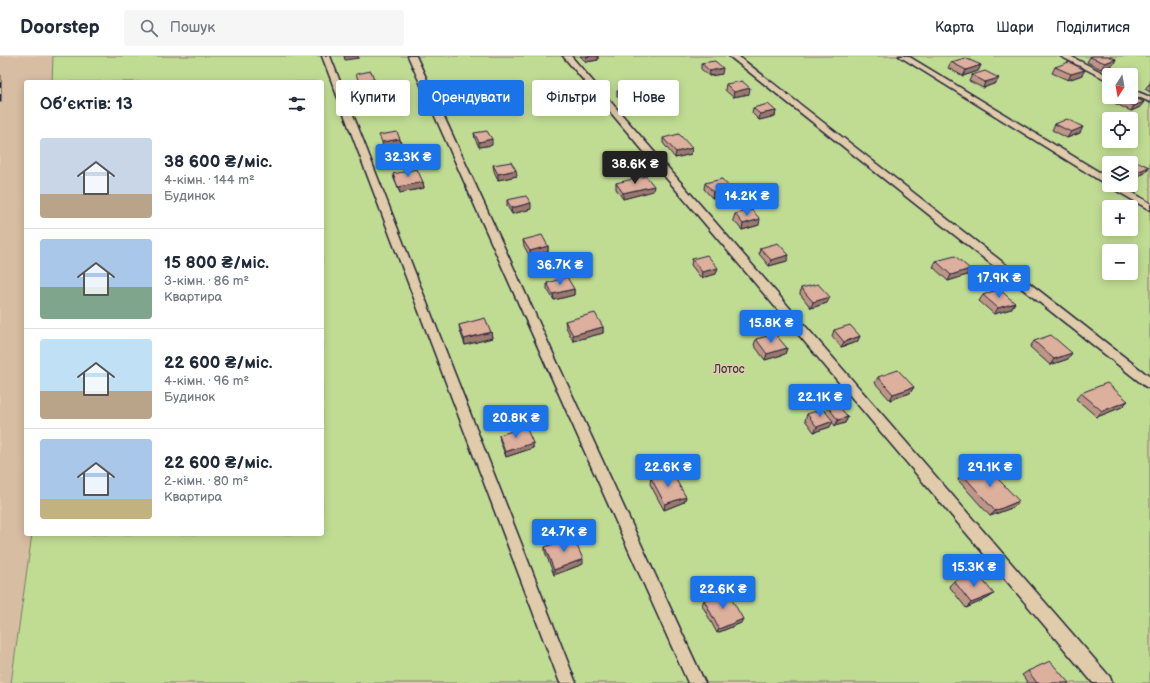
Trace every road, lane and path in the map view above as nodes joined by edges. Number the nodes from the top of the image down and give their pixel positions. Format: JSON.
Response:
{"nodes":[{"id":1,"x":326,"y":56,"type":"edge"},
{"id":2,"x":412,"y":56,"type":"edge"},
{"id":3,"x":567,"y":56,"type":"edge"},
{"id":4,"x":733,"y":56,"type":"edge"},
{"id":5,"x":903,"y":56,"type":"edge"},
{"id":6,"x":1064,"y":56,"type":"edge"},
{"id":7,"x":1102,"y":75,"type":"edge"},
{"id":8,"x":1138,"y":94,"type":"edge"},
{"id":9,"x":1150,"y":100,"type":"edge"},
{"id":10,"x":1102,"y":178,"type":"edge"},
{"id":11,"x":1125,"y":192,"type":"edge"},
{"id":12,"x":1150,"y":207,"type":"edge"},
{"id":13,"x":1150,"y":384,"type":"edge"},
{"id":14,"x":568,"y":683,"type":"edge"},
{"id":15,"x":697,"y":683,"type":"edge"},
{"id":16,"x":1104,"y":683,"type":"edge"}],
"edges":[{"from":1,"to":14,"type":"lane"},
{"from":2,"to":15,"type":"lane"},
{"from":3,"to":16,"type":"lane"},
{"from":4,"to":13,"type":"lane"},
{"from":5,"to":10,"type":"lane"},
{"from":6,"to":7,"type":"lane"},
{"from":8,"to":9,"type":"lane"},
{"from":11,"to":12,"type":"lane"}]}
